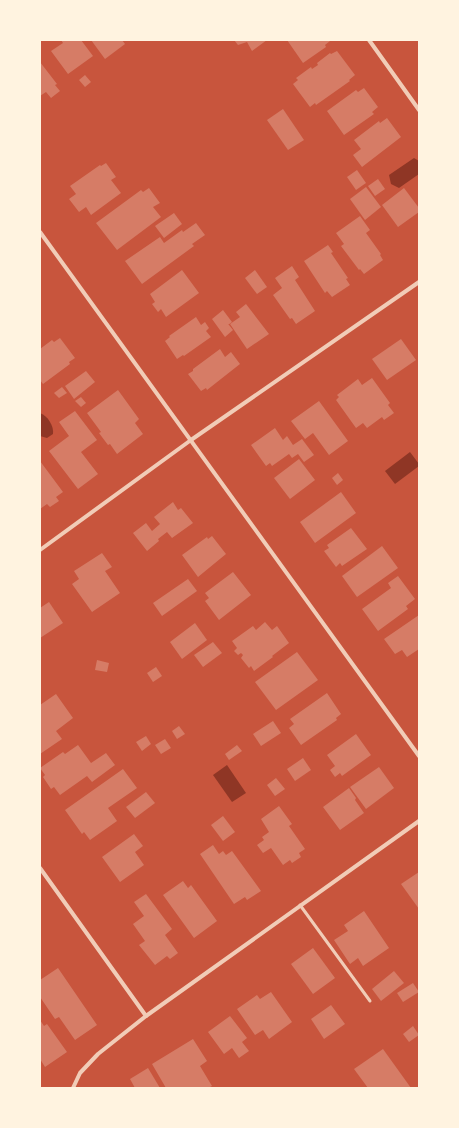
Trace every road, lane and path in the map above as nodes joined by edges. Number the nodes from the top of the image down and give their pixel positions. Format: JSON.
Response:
{"nodes":[{"id":1,"x":369,"y":40,"type":"edge"},
{"id":2,"x":419,"y":110,"type":"edge"},
{"id":3,"x":40,"y":232,"type":"edge"},
{"id":4,"x":419,"y":282,"type":"edge"},
{"id":5,"x":191,"y":440,"type":"junction"},
{"id":6,"x":40,"y":550,"type":"edge"},
{"id":7,"x":419,"y":756,"type":"edge"},
{"id":8,"x":419,"y":821,"type":"edge"},
{"id":9,"x":40,"y":868,"type":"edge"},
{"id":10,"x":300,"y":904,"type":"junction"},
{"id":11,"x":370,"y":1000,"type":"dead end"},
{"id":12,"x":146,"y":1016,"type":"junction"},
{"id":13,"x":73,"y":1088,"type":"edge"}],
"edges":[{"from":1,"to":2,"type":"street"},
{"from":3,"to":5,"type":"street"},
{"from":4,"to":5,"type":"street"},
{"from":5,"to":6,"type":"street"},
{"from":5,"to":7,"type":"street"},
{"from":8,"to":10,"type":"street"},
{"from":9,"to":12,"type":"street"},
{"from":10,"to":11,"type":"lane"},
{"from":10,"to":12,"type":"street"},
{"from":12,"to":13,"type":"street"}]}
